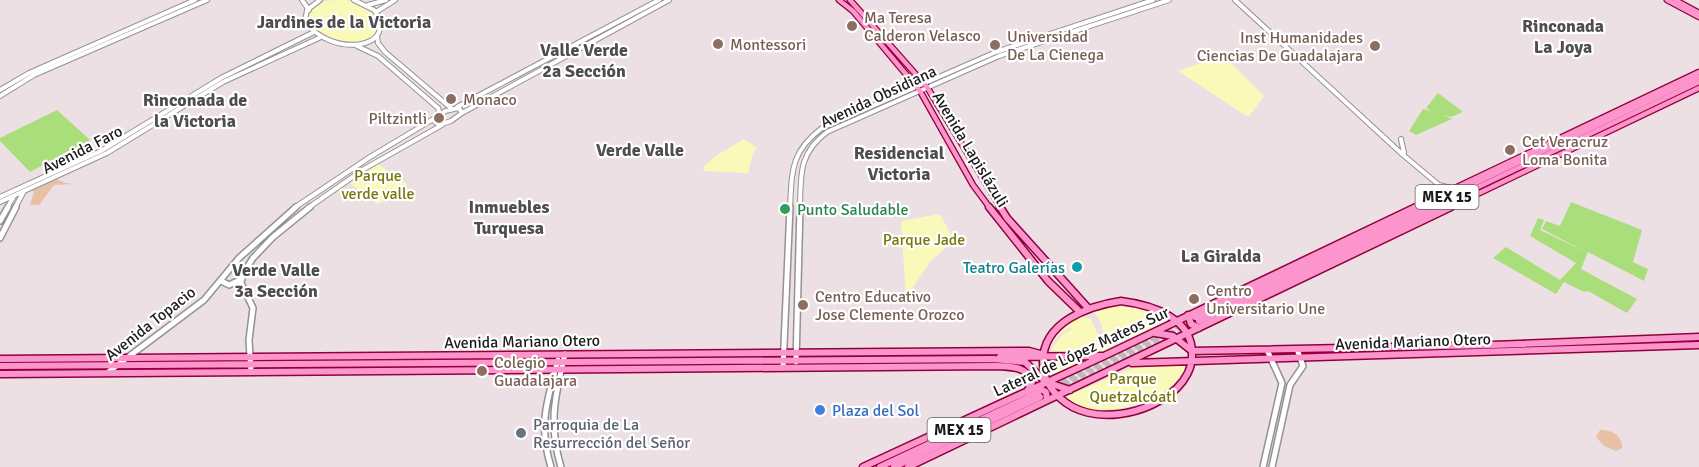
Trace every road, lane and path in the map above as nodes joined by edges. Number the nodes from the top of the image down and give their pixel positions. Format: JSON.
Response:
{"nodes":[{"id":1,"x":195,"y":0,"type":"edge"},
{"id":2,"x":207,"y":0,"type":"edge"},
{"id":3,"x":302,"y":0,"type":"edge"},
{"id":4,"x":320,"y":0,"type":"edge"},
{"id":5,"x":354,"y":0,"type":"edge"},
{"id":6,"x":386,"y":0,"type":"edge"},
{"id":7,"x":395,"y":0,"type":"edge"},
{"id":8,"x":658,"y":0,"type":"edge"},
{"id":9,"x":669,"y":0,"type":"edge"},
{"id":10,"x":839,"y":0,"type":"edge"},
{"id":11,"x":850,"y":0,"type":"edge"},
{"id":12,"x":1153,"y":0,"type":"edge"},
{"id":13,"x":1169,"y":0,"type":"edge"},
{"id":14,"x":1235,"y":0,"type":"edge"},
{"id":15,"x":1667,"y":0,"type":"edge"},
{"id":16,"x":1675,"y":0,"type":"edge"},
{"id":17,"x":367,"y":5,"type":"junction"},
{"id":18,"x":309,"y":10,"type":"junction"},
{"id":19,"x":376,"y":12,"type":"junction"},
{"id":20,"x":1698,"y":14,"type":"edge"},
{"id":21,"x":312,"y":33,"type":"junction"},
{"id":22,"x":377,"y":36,"type":"junction"},
{"id":23,"x":319,"y":38,"type":"junction"},
{"id":24,"x":354,"y":45,"type":"junction"},
{"id":25,"x":1699,"y":72,"type":"edge"},
{"id":26,"x":1699,"y":82,"type":"edge"},
{"id":27,"x":925,"y":85,"type":"junction"},
{"id":28,"x":1679,"y":87,"type":"junction"},
{"id":29,"x":918,"y":89,"type":"junction"},
{"id":30,"x":0,"y":90,"type":"edge"},
{"id":31,"x":1660,"y":91,"type":"junction"},
{"id":32,"x":0,"y":96,"type":"edge"},
{"id":33,"x":454,"y":108,"type":"junction"},
{"id":34,"x":462,"y":113,"type":"junction"},
{"id":35,"x":440,"y":114,"type":"junction"},
{"id":36,"x":435,"y":118,"type":"junction"},
{"id":37,"x":442,"y":125,"type":"junction"},
{"id":38,"x":1600,"y":135,"type":"junction"},
{"id":39,"x":1583,"y":138,"type":"junction"},
{"id":40,"x":1401,"y":139,"type":"dead end"},
{"id":41,"x":1389,"y":140,"type":"junction"},
{"id":42,"x":1552,"y":143,"type":"junction"},
{"id":43,"x":1542,"y":152,"type":"junction"},
{"id":44,"x":1405,"y":155,"type":"junction"},
{"id":45,"x":1511,"y":175,"type":"junction"},
{"id":46,"x":1439,"y":185,"type":"junction"},
{"id":47,"x":24,"y":188,"type":"junction"},
{"id":48,"x":1455,"y":189,"type":"junction"},
{"id":49,"x":12,"y":193,"type":"junction"},
{"id":50,"x":1437,"y":196,"type":"junction"},
{"id":51,"x":0,"y":197,"type":"edge"},
{"id":52,"x":0,"y":202,"type":"edge"},
{"id":53,"x":1440,"y":206,"type":"junction"},
{"id":54,"x":4,"y":213,"type":"junction"},
{"id":55,"x":1431,"y":216,"type":"junction"},
{"id":56,"x":0,"y":221,"type":"edge"},
{"id":57,"x":1386,"y":221,"type":"junction"},
{"id":58,"x":7,"y":224,"type":"junction"},
{"id":59,"x":1370,"y":234,"type":"junction"},
{"id":60,"x":0,"y":238,"type":"edge"},
{"id":61,"x":256,"y":242,"type":"junction"},
{"id":62,"x":265,"y":245,"type":"junction"},
{"id":63,"x":1351,"y":255,"type":"junction"},
{"id":64,"x":1320,"y":263,"type":"junction"},
{"id":65,"x":242,"y":279,"type":"junction"},
{"id":66,"x":220,"y":281,"type":"junction"},
{"id":67,"x":1086,"y":305,"type":"junction"},
{"id":68,"x":1077,"y":310,"type":"junction"},
{"id":69,"x":1188,"y":315,"type":"junction"},
{"id":70,"x":1177,"y":321,"type":"junction"},
{"id":71,"x":1198,"y":322,"type":"junction"},
{"id":72,"x":1154,"y":333,"type":"junction"},
{"id":73,"x":1187,"y":334,"type":"junction"},
{"id":74,"x":1699,"y":337,"type":"edge"},
{"id":75,"x":1178,"y":338,"type":"junction"},
{"id":76,"x":1699,"y":345,"type":"edge"},
{"id":77,"x":1297,"y":349,"type":"junction"},
{"id":78,"x":1267,"y":350,"type":"junction"},
{"id":79,"x":1192,"y":351,"type":"junction"},
{"id":80,"x":784,"y":352,"type":"junction"},
{"id":81,"x":844,"y":352,"type":"junction"},
{"id":82,"x":562,"y":354,"type":"junction"},
{"id":83,"x":652,"y":354,"type":"junction"},
{"id":84,"x":532,"y":355,"type":"junction"},
{"id":85,"x":959,"y":355,"type":"junction"},
{"id":86,"x":1044,"y":355,"type":"junction"},
{"id":87,"x":1106,"y":355,"type":"junction"},
{"id":88,"x":796,"y":356,"type":"junction"},
{"id":89,"x":1301,"y":357,"type":"junction"},
{"id":90,"x":1270,"y":358,"type":"junction"},
{"id":91,"x":125,"y":359,"type":"junction"},
{"id":92,"x":861,"y":359,"type":"junction"},
{"id":93,"x":993,"y":359,"type":"junction"},
{"id":94,"x":0,"y":360,"type":"edge"},
{"id":95,"x":784,"y":360,"type":"junction"},
{"id":96,"x":1193,"y":360,"type":"junction"},
{"id":97,"x":659,"y":361,"type":"junction"},
{"id":98,"x":1016,"y":361,"type":"junction"},
{"id":99,"x":514,"y":362,"type":"junction"},
{"id":100,"x":560,"y":362,"type":"junction"},
{"id":101,"x":1127,"y":363,"type":"junction"},
{"id":102,"x":251,"y":365,"type":"junction"},
{"id":103,"x":0,"y":366,"type":"edge"},
{"id":104,"x":117,"y":366,"type":"junction"},
{"id":105,"x":949,"y":366,"type":"junction"},
{"id":106,"x":997,"y":366,"type":"junction"},
{"id":107,"x":783,"y":368,"type":"junction"},
{"id":108,"x":796,"y":368,"type":"junction"},
{"id":109,"x":558,"y":370,"type":"junction"},
{"id":110,"x":107,"y":373,"type":"junction"},
{"id":111,"x":0,"y":374,"type":"edge"},
{"id":112,"x":1046,"y":382,"type":"junction"},
{"id":113,"x":1070,"y":390,"type":"junction"},
{"id":114,"x":1027,"y":392,"type":"junction"},
{"id":115,"x":1041,"y":394,"type":"junction"},
{"id":116,"x":1056,"y":396,"type":"junction"},
{"id":117,"x":551,"y":467,"type":"edge"},
{"id":118,"x":561,"y":467,"type":"edge"},
{"id":119,"x":863,"y":467,"type":"edge"},
{"id":120,"x":880,"y":467,"type":"edge"},
{"id":121,"x":894,"y":467,"type":"edge"},
{"id":122,"x":908,"y":467,"type":"edge"},
{"id":123,"x":1263,"y":467,"type":"edge"},
{"id":124,"x":1272,"y":467,"type":"edge"}],
"edges":[{"from":1,"to":30,"type":"street"},
{"from":2,"to":32,"type":"street"},
{"from":3,"to":18,"type":"street"},
{"from":4,"to":18,"type":"street"},
{"from":5,"to":17,"type":"street"},
{"from":6,"to":17,"type":"street"},
{"from":7,"to":19,"type":"street"},
{"from":8,"to":33,"type":"street"},
{"from":9,"to":34,"type":"street"},
{"from":10,"to":29,"type":"main road","name":"Avenida Lapislázuli"},
{"from":11,"to":27,"type":"main road","name":"Avenida Lapislázuli"},
{"from":12,"to":27,"type":"street","name":"Avenida Obsidiana"},
{"from":13,"to":27,"type":"street","name":"Avenida Obsidiana"},
{"from":14,"to":41,"type":"street"},
{"from":15,"to":20,"type":"main road"},
{"from":16,"to":20,"type":"main road"},
{"from":17,"to":19,"type":"street"},
{"from":18,"to":21,"type":"street"},
{"from":19,"to":22,"type":"street"},
{"from":21,"to":23,"type":"street"},
{"from":21,"to":47,"type":"street","name":"Avenida Faro"},
{"from":22,"to":24,"type":"street"},
{"from":22,"to":33,"type":"street"},
{"from":23,"to":24,"type":"street"},
{"from":23,"to":47,"type":"street","name":"Avenida Faro"},
{"from":24,"to":35,"type":"street"},
{"from":25,"to":31,"type":"main road","name":"Lateral de López Mateos Sur"},
{"from":26,"to":28,"type":"main road","number":"MEX 15"},
{"from":26,"to":38,"type":"main road","name":"Lateral de López Mateos Sur"},
{"from":26,"to":39,"type":"main road","number":"MEX 15"},
{"from":27,"to":29,"type":"street","name":"Avenida Obsidiana"},
{"from":27,"to":67,"type":"main road","name":"Avenida Lapislázuli"},
{"from":28,"to":31,"type":"main road"},
{"from":28,"to":43,"type":"main road","number":"MEX 15"},
{"from":29,"to":68,"type":"main road","name":"Avenida Lapislázuli"},
{"from":29,"to":80,"type":"street","name":"Avenida Obsidiana"},
{"from":29,"to":88,"type":"street","name":"Avenida Obsidiana"},
{"from":31,"to":42,"type":"main road","name":"Lateral de López Mateos Sur"},
{"from":33,"to":34,"type":"street"},
{"from":33,"to":35,"type":"street","name":"Avenida Topacio"},
{"from":34,"to":37,"type":"street"},
{"from":35,"to":36,"type":"street","name":"Avenida Topacio"},
{"from":36,"to":37,"type":"street"},
{"from":36,"to":61,"type":"street","name":"Avenida Topacio"},
{"from":37,"to":62,"type":"street"},
{"from":38,"to":39,"type":"main road"},
{"from":38,"to":45,"type":"main road","name":"Lateral de López Mateos Sur"},
{"from":39,"to":45,"type":"main road","number":"MEX 15"},
{"from":40,"to":44,"type":"street"},
{"from":41,"to":44,"type":"street"},
{"from":41,"to":44,"type":"street"},
{"from":42,"to":43,"type":"main road"},
{"from":42,"to":48,"type":"main road","name":"Lateral de López Mateos Sur"},
{"from":43,"to":59,"type":"main road","number":"MEX 15"},
{"from":44,"to":46,"type":"street"},
{"from":45,"to":53,"type":"main road","number":"MEX 15"},
{"from":45,"to":55,"type":"main road","name":"Lateral de López Mateos Sur"},
{"from":46,"to":48,"type":"street"},
{"from":46,"to":50,"type":"street"},
{"from":47,"to":49,"type":"street","name":"Avenida Faro"},
{"from":47,"to":58,"type":"street"},
{"from":48,"to":50,"type":"main road","name":"Lateral de López Mateos Sur"},
{"from":49,"to":51,"type":"street"},
{"from":49,"to":52,"type":"street"},
{"from":49,"to":54,"type":"street"},
{"from":50,"to":57,"type":"main road","name":"Lateral de López Mateos Sur"},
{"from":53,"to":55,"type":"main road"},
{"from":53,"to":64,"type":"main road","number":"MEX 15"},
{"from":54,"to":56,"type":"street"},
{"from":54,"to":58,"type":"street"},
{"from":55,"to":63,"type":"main road","name":"Lateral de López Mateos Sur"},
{"from":57,"to":59,"type":"main road"},
{"from":57,"to":69,"type":"main road","name":"Lateral de López Mateos Sur"},
{"from":58,"to":60,"type":"street"},
{"from":59,"to":71,"type":"main road","number":"MEX 15"},
{"from":61,"to":62,"type":"street"},
{"from":61,"to":66,"type":"street","name":"Avenida Topacio"},
{"from":62,"to":65,"type":"street"},
{"from":63,"to":64,"type":"main road"},
{"from":63,"to":71,"type":"main road","name":"Lateral de López Mateos Sur"},
{"from":64,"to":71,"type":"main road","number":"MEX 15"},
{"from":65,"to":66,"type":"street"},
{"from":65,"to":102,"type":"street"},
{"from":66,"to":91,"type":"street","name":"Avenida Topacio"},
{"from":67,"to":68,"type":"main road"},
{"from":67,"to":70,"type":"main road"},
{"from":68,"to":86,"type":"main road"},
{"from":69,"to":70,"type":"main road","name":"Lateral de López Mateos Sur"},
{"from":69,"to":71,"type":"main road"},
{"from":70,"to":72,"type":"main road","name":"Lateral de López Mateos Sur"},
{"from":70,"to":73,"type":"main road"},
{"from":71,"to":73,"type":"main road","name":"Lateral de López Mateos Sur"},
{"from":72,"to":75,"type":"main road"},
{"from":72,"to":87,"type":"main road","name":"Lateral de López Mateos Sur"},
{"from":73,"to":75,"type":"main road","name":"Lateral de López Mateos Sur"},
{"from":73,"to":79,"type":"main road"},
{"from":74,"to":77,"type":"main road","name":"Avenida Mariano Otero"},
{"from":75,"to":79,"type":"main road"},
{"from":75,"to":101,"type":"main road","name":"Lateral de López Mateos Sur"},
{"from":76,"to":89,"type":"main road","name":"Avenida Mariano Otero"},
{"from":77,"to":78,"type":"main road","name":"Avenida Mariano Otero"},
{"from":77,"to":89,"type":"street"},
{"from":78,"to":79,"type":"main road","name":"Avenida Mariano Otero"},
{"from":78,"to":90,"type":"street"},
{"from":79,"to":96,"type":"main road"},
{"from":80,"to":83,"type":"main road","name":"Avenida Mariano Otero"},
{"from":80,"to":88,"type":"main road","name":"Avenida Mariano Otero"},
{"from":80,"to":95,"type":"street","name":"Avenida Obsidiana"},
{"from":81,"to":85,"type":"main road","name":"Avenida Mariano Otero"},
{"from":81,"to":88,"type":"main road","name":"Avenida Mariano Otero"},
{"from":81,"to":92,"type":"main road"},
{"from":82,"to":83,"type":"main road","name":"Avenida Mariano Otero"},
{"from":82,"to":84,"type":"main road","name":"Avenida Mariano Otero"},
{"from":82,"to":100,"type":"street"},
{"from":83,"to":97,"type":"main road"},
{"from":84,"to":99,"type":"main road"},
{"from":84,"to":102,"type":"main road","name":"Avenida Mariano Otero"},
{"from":85,"to":86,"type":"main road","name":"Avenida Mariano Otero"},
{"from":85,"to":92,"type":"main road","name":"Avenida Mariano Otero"},
{"from":85,"to":93,"type":"main road","name":"Avenida Mariano Otero"},
{"from":85,"to":105,"type":"main road"},
{"from":86,"to":87,"type":"main road","name":"Avenida Mariano Otero"},
{"from":86,"to":93,"type":"main road","name":"Avenida Mariano Otero"},
{"from":86,"to":112,"type":"main road"},
{"from":87,"to":112,"type":"main road","name":"Lateral de López Mateos Sur"},
{"from":88,"to":92,"type":"main road","name":"Avenida Mariano Otero"},
{"from":88,"to":95,"type":"main road","name":"Avenida Mariano Otero"},
{"from":88,"to":108,"type":"street","name":"Avenida Obsidiana"},
{"from":89,"to":90,"type":"main road","name":"Avenida Mariano Otero"},
{"from":89,"to":124,"type":"street"},
{"from":90,"to":96,"type":"main road","name":"Avenida Mariano Otero"},
{"from":90,"to":123,"type":"street"},
{"from":91,"to":94,"type":"main road","name":"Avenida Mariano Otero"},
{"from":91,"to":102,"type":"main road","name":"Avenida Mariano Otero"},
{"from":91,"to":104,"type":"street","name":"Avenida Topacio"},
{"from":93,"to":98,"type":"main road","name":"Avenida Mariano Otero"},
{"from":95,"to":97,"type":"main road","name":"Avenida Mariano Otero"},
{"from":95,"to":107,"type":"street","name":"Avenida Obsidiana"},
{"from":96,"to":101,"type":"main road","name":"Avenida Mariano Otero"},
{"from":96,"to":116,"type":"main road"},
{"from":97,"to":100,"type":"main road","name":"Avenida Mariano Otero"},
{"from":98,"to":106,"type":"main road"},
{"from":98,"to":112,"type":"main road","name":"Avenida Mariano Otero"},
{"from":99,"to":100,"type":"main road","name":"Avenida Mariano Otero"},
{"from":99,"to":102,"type":"main road","name":"Avenida Mariano Otero"},
{"from":100,"to":109,"type":"street"},
{"from":101,"to":113,"type":"main road","name":"Lateral de López Mateos Sur"},
{"from":102,"to":104,"type":"main road","name":"Avenida Mariano Otero"},
{"from":102,"to":109,"type":"main road","name":"Avenida Mariano Otero"},
{"from":102,"to":110,"type":"main road","name":"Avenida Mariano Otero"},
{"from":103,"to":104,"type":"main road","name":"Avenida Mariano Otero"},
{"from":104,"to":110,"type":"street","name":"Avenida Topacio"},
{"from":105,"to":106,"type":"main road","name":"Avenida Mariano Otero"},
{"from":105,"to":108,"type":"main road","name":"Avenida Mariano Otero"},
{"from":106,"to":114,"type":"main road"},
{"from":107,"to":108,"type":"main road","name":"Avenida Mariano Otero"},
{"from":107,"to":109,"type":"main road","name":"Avenida Mariano Otero"},
{"from":109,"to":117,"type":"street"},
{"from":109,"to":118,"type":"street"},
{"from":110,"to":111,"type":"main road","name":"Avenida Mariano Otero"},
{"from":112,"to":113,"type":"main road","name":"Avenida Mariano Otero"},
{"from":112,"to":115,"type":"main road","name":"Lateral de López Mateos Sur"},
{"from":112,"to":116,"type":"main road"},
{"from":113,"to":116,"type":"main road","name":"Lateral de López Mateos Sur"},
{"from":114,"to":115,"type":"main road","name":"Lateral de López Mateos Sur"},
{"from":114,"to":119,"type":"main road","name":"Lateral de López Mateos Sur"},
{"from":115,"to":116,"type":"main road","name":"Lateral de López Mateos Sur"},
{"from":115,"to":120,"type":"main road","number":"MEX 15"},
{"from":115,"to":121,"type":"main road","number":"MEX 15"},
{"from":115,"to":122,"type":"main road","name":"Lateral de López Mateos Sur"}]}
